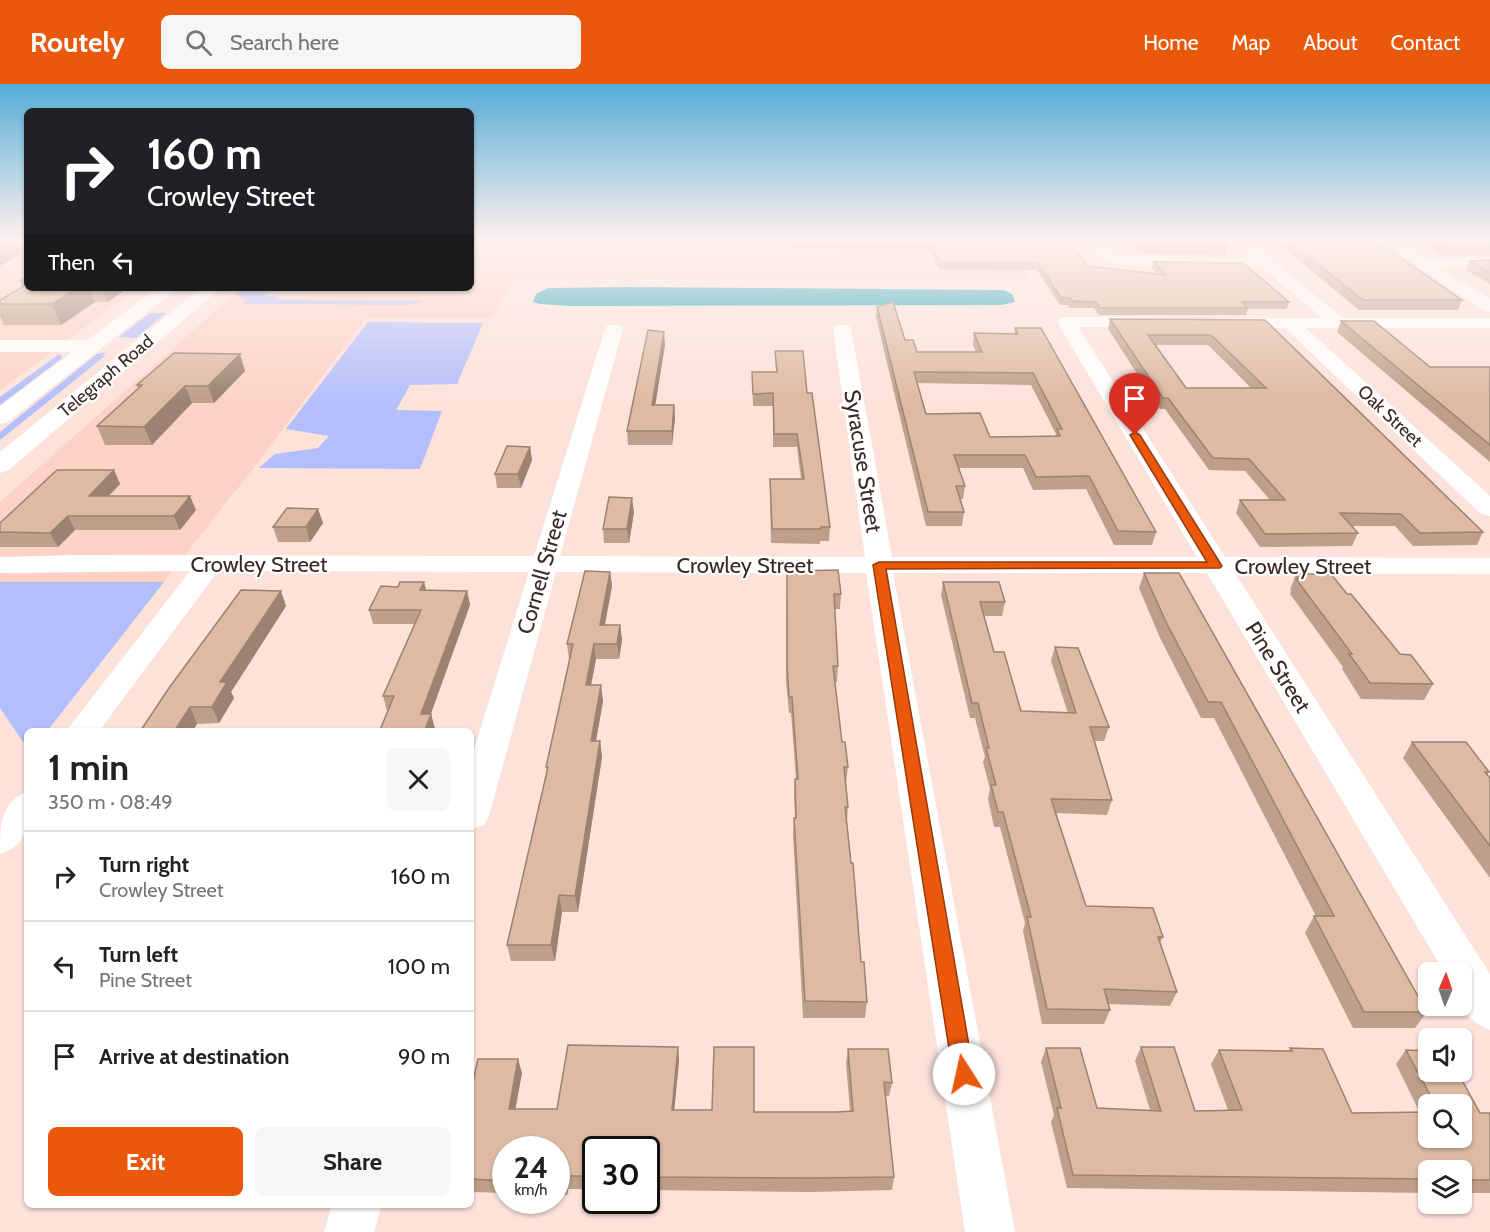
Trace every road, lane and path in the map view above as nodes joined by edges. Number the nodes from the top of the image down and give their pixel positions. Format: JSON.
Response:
{"nodes":[{"id":1,"x":160,"y":295,"type":"edge"},
{"id":2,"x":204,"y":295,"type":"edge"},
{"id":3,"x":1305,"y":295,"type":"edge"},
{"id":4,"x":1471,"y":295,"type":"edge"},
{"id":5,"x":146,"y":305,"type":"junction"},
{"id":6,"x":1490,"y":307,"type":"edge"},
{"id":7,"x":186,"y":310,"type":"junction"},
{"id":8,"x":1172,"y":322,"type":"edge"},
{"id":9,"x":1207,"y":322,"type":"edge"},
{"id":10,"x":1290,"y":323,"type":"junction"},
{"id":11,"x":1339,"y":323,"type":"junction"},
{"id":12,"x":1490,"y":323,"type":"edge"},
{"id":13,"x":614,"y":329,"type":"dead end"},
{"id":14,"x":842,"y":329,"type":"dead end"},
{"id":15,"x":0,"y":346,"type":"edge"},
{"id":16,"x":91,"y":346,"type":"junction"},
{"id":17,"x":0,"y":417,"type":"edge"},
{"id":18,"x":0,"y":447,"type":"edge"},
{"id":19,"x":0,"y":465,"type":"edge"},
{"id":20,"x":1490,"y":509,"type":"edge"},
{"id":21,"x":210,"y":564,"type":"junction"},
{"id":22,"x":0,"y":565,"type":"edge"},
{"id":23,"x":544,"y":565,"type":"junction"},
{"id":24,"x":879,"y":565,"type":"junction"},
{"id":25,"x":1216,"y":566,"type":"junction"},
{"id":26,"x":1490,"y":566,"type":"edge"},
{"id":27,"x":85,"y":728,"type":"edge"},
{"id":28,"x":474,"y":806,"type":"edge"},
{"id":29,"x":24,"y":809,"type":"edge"},
{"id":30,"x":0,"y":840,"type":"edge"},
{"id":31,"x":1490,"y":1011,"type":"edge"},
{"id":32,"x":356,"y":1208,"type":"edge"},
{"id":33,"x":349,"y":1232,"type":"edge"},
{"id":34,"x":990,"y":1232,"type":"edge"}],
"edges":[{"from":1,"to":5,"type":"main road","name":"Telegraph Road"},
{"from":2,"to":7,"type":"main road","name":"Telegraph Road"},
{"from":3,"to":11,"type":"street"},
{"from":4,"to":6,"type":"street"},
{"from":5,"to":7,"type":"main road"},
{"from":5,"to":16,"type":"main road","name":"Telegraph Road"},
{"from":7,"to":19,"type":"main road","name":"Telegraph Road"},
{"from":8,"to":25,"type":"street","name":"Pine Street"},
{"from":9,"to":10,"type":"street"},
{"from":10,"to":11,"type":"street"},
{"from":10,"to":20,"type":"street","name":"Oak Street"},
{"from":11,"to":12,"type":"street"},
{"from":13,"to":23,"type":"street","name":"Cornell Street"},
{"from":14,"to":24,"type":"street","name":"Syracuse Street"},
{"from":15,"to":16,"type":"street"},
{"from":16,"to":17,"type":"main road","name":"Telegraph Road"},
{"from":16,"to":18,"type":"main road"},
{"from":21,"to":22,"type":"street","name":"Crowley Street"},
{"from":21,"to":23,"type":"street","name":"Crowley Street"},
{"from":21,"to":27,"type":"street"},
{"from":23,"to":24,"type":"street","name":"Crowley Street"},
{"from":23,"to":28,"type":"street","name":"Cornell Street"},
{"from":24,"to":25,"type":"street","name":"Crowley Street"},
{"from":24,"to":34,"type":"street","name":"Syracuse Street"},
{"from":25,"to":26,"type":"street","name":"Crowley Street"},
{"from":25,"to":31,"type":"street","name":"Pine Street"},
{"from":29,"to":30,"type":"street"},
{"from":32,"to":33,"type":"street"}]}
